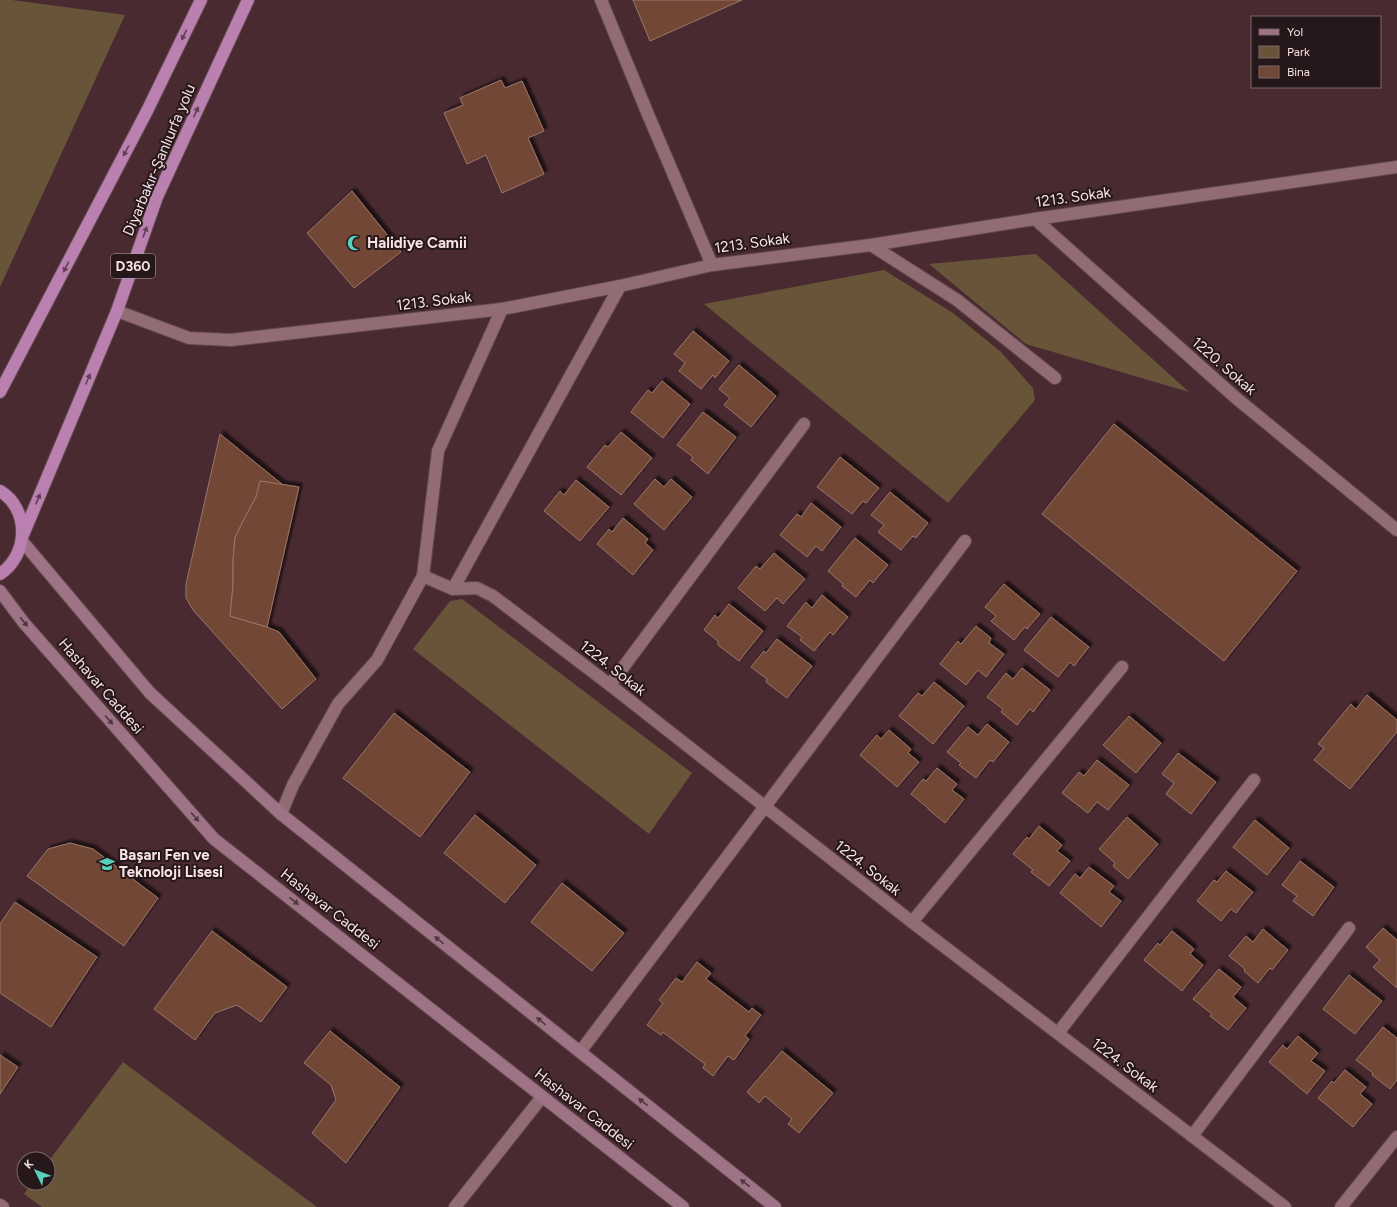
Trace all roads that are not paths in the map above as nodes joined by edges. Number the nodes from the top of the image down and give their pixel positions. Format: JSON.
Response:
{"nodes":[{"id":1,"x":201,"y":0,"type":"edge"},
{"id":2,"x":248,"y":0,"type":"edge"},
{"id":3,"x":601,"y":0,"type":"edge"},
{"id":4,"x":1397,"y":167,"type":"edge"},
{"id":5,"x":1035,"y":219,"type":"junction"},
{"id":6,"x":871,"y":245,"type":"junction"},
{"id":7,"x":712,"y":265,"type":"junction"},
{"id":8,"x":620,"y":286,"type":"junction"},
{"id":9,"x":502,"y":309,"type":"junction"},
{"id":10,"x":117,"y":311,"type":"junction"},
{"id":11,"x":1054,"y":378,"type":"dead end"},
{"id":12,"x":0,"y":392,"type":"edge"},
{"id":13,"x":804,"y":424,"type":"dead end"},
{"id":14,"x":0,"y":491,"type":"edge"},
{"id":15,"x":1397,"y":530,"type":"edge"},
{"id":16,"x":22,"y":538,"type":"junction"},
{"id":17,"x":965,"y":541,"type":"dead end"},
{"id":18,"x":0,"y":574,"type":"edge"},
{"id":19,"x":423,"y":576,"type":"junction"},
{"id":20,"x":453,"y":589,"type":"junction"},
{"id":21,"x":0,"y":591,"type":"edge"},
{"id":22,"x":1122,"y":667,"type":"dead end"},
{"id":23,"x":610,"y":685,"type":"junction"},
{"id":24,"x":1254,"y":780,"type":"dead end"},
{"id":25,"x":765,"y":808,"type":"junction"},
{"id":26,"x":281,"y":814,"type":"junction"},
{"id":27,"x":912,"y":922,"type":"junction"},
{"id":28,"x":1349,"y":928,"type":"dead end"},
{"id":29,"x":1058,"y":1034,"type":"junction"},
{"id":30,"x":580,"y":1052,"type":"junction"},
{"id":31,"x":542,"y":1097,"type":"junction"},
{"id":32,"x":1192,"y":1136,"type":"junction"},
{"id":33,"x":1397,"y":1137,"type":"edge"},
{"id":34,"x":0,"y":1205,"type":"edge"},
{"id":35,"x":3,"y":1207,"type":"edge"},
{"id":36,"x":455,"y":1207,"type":"edge"},
{"id":37,"x":683,"y":1207,"type":"edge"},
{"id":38,"x":775,"y":1207,"type":"edge"},
{"id":39,"x":1285,"y":1207,"type":"edge"},
{"id":40,"x":1342,"y":1207,"type":"edge"}],
"edges":[{"from":1,"to":12,"type":"highway","name":"Diyarbakır-Şanlıurfa yolu","one_way":true},
{"from":10,"to":2,"type":"highway","name":"Diyarbakır-Şanlıurfa yolu","number":"D360","one_way":true},
{"from":3,"to":7,"type":"street"},
{"from":4,"to":5,"type":"street","name":"1213. Sokak"},
{"from":5,"to":6,"type":"street","name":"1213. Sokak"},
{"from":5,"to":15,"type":"street","name":"1220. Sokak"},
{"from":6,"to":7,"type":"street","name":"1213. Sokak"},
{"from":6,"to":11,"type":"street"},
{"from":7,"to":8,"type":"street","name":"1213. Sokak"},
{"from":8,"to":9,"type":"street","name":"1213. Sokak"},
{"from":8,"to":20,"type":"street"},
{"from":9,"to":10,"type":"street","name":"1213. Sokak"},
{"from":9,"to":19,"type":"street"},
{"from":16,"to":10,"type":"highway","name":"Diyarbakır-Şanlıurfa yolu","number":"D360","one_way":true},
{"from":13,"to":23,"type":"street"},
{"from":14,"to":16,"type":"highway"},
{"from":16,"to":18,"type":"highway","name":"Diyarbakır-Şanlıurfa yolu"},
{"from":16,"to":26,"type":"main road"},
{"from":17,"to":25,"type":"street"},
{"from":19,"to":20,"type":"street","name":"1224. Sokak"},
{"from":19,"to":26,"type":"street"},
{"from":20,"to":23,"type":"street","name":"1224. Sokak"},
{"from":21,"to":31,"type":"main road","name":"Hashavar Caddesi","one_way":true},
{"from":22,"to":27,"type":"street"},
{"from":23,"to":25,"type":"street","name":"1224. Sokak"},
{"from":24,"to":29,"type":"street"},
{"from":25,"to":27,"type":"street","name":"1224. Sokak"},
{"from":25,"to":30,"type":"street"},
{"from":30,"to":26,"type":"main road","one_way":true},
{"from":27,"to":29,"type":"street","name":"1224. Sokak"},
{"from":28,"to":32,"type":"street"},
{"from":29,"to":32,"type":"street","name":"1224. Sokak"},
{"from":38,"to":30,"type":"main road","one_way":true},
{"from":31,"to":36,"type":"street"},
{"from":31,"to":37,"type":"main road","name":"Hashavar Caddesi"},
{"from":32,"to":39,"type":"street","name":"1224. Sokak"},
{"from":33,"to":40,"type":"street"},
{"from":34,"to":35,"type":"street"}]}
